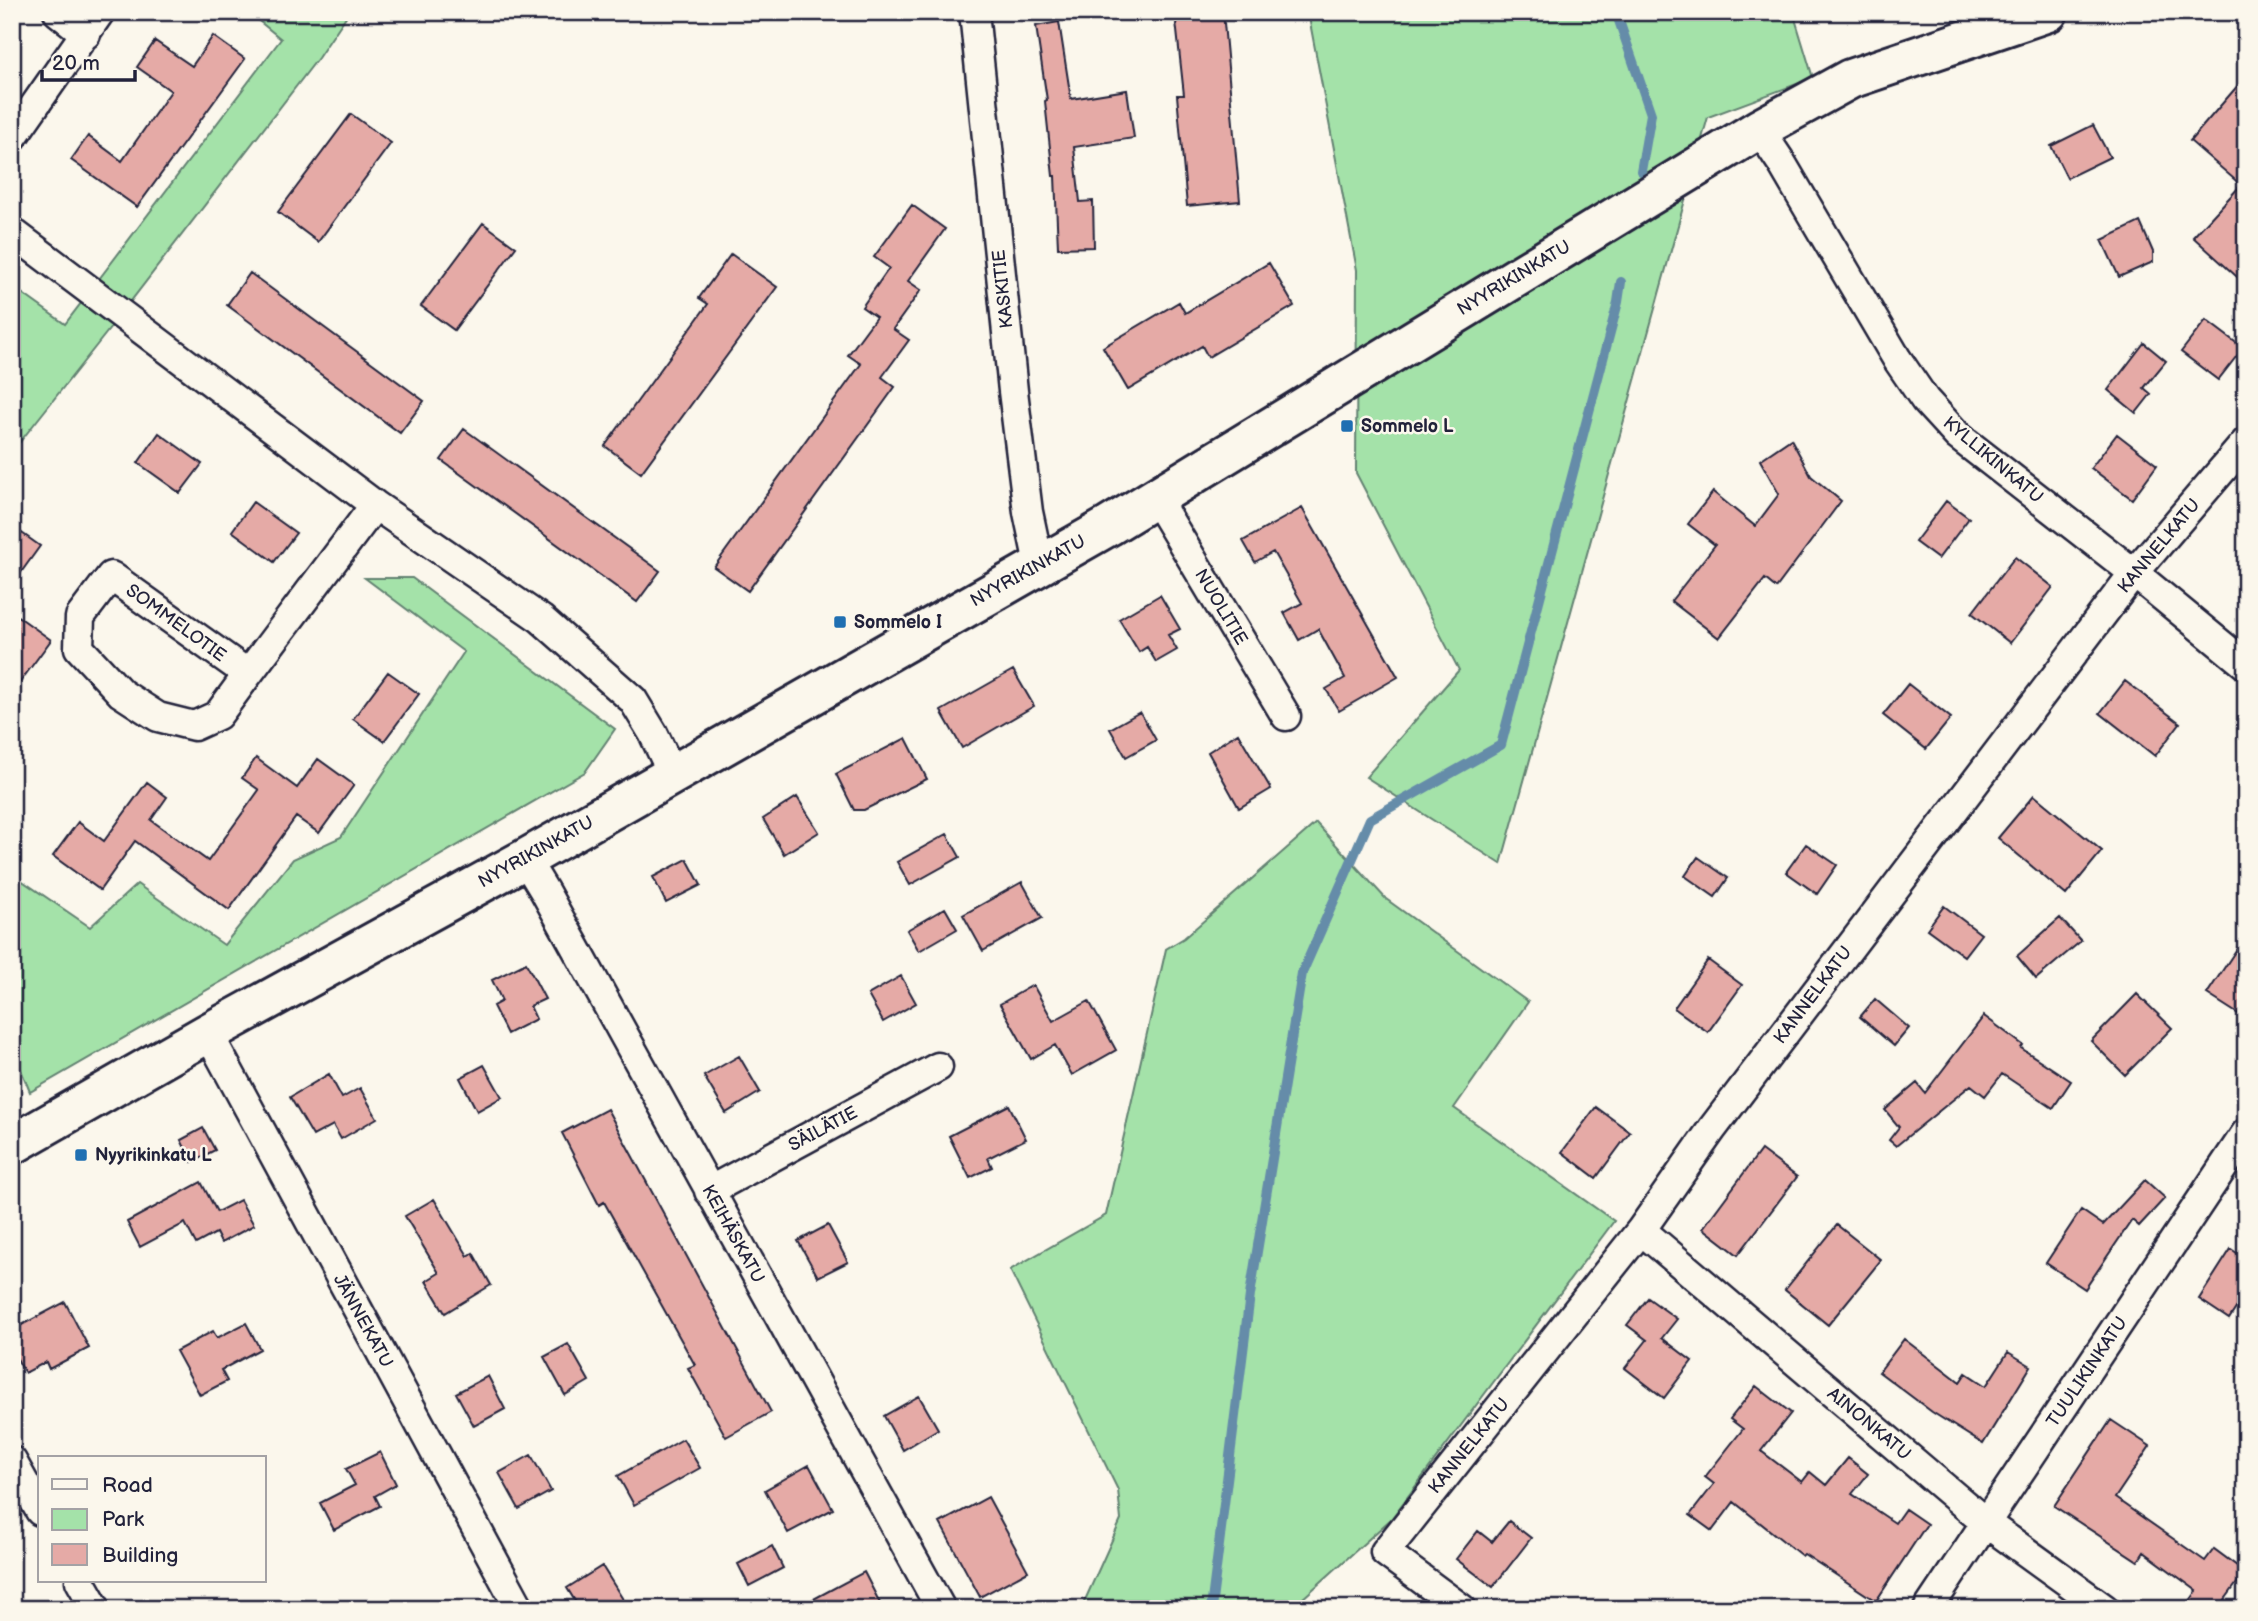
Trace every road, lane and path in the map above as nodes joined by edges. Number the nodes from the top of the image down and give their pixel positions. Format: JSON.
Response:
{"nodes":[{"id":1,"x":58,"y":12,"type":"edge"},
{"id":2,"x":974,"y":12,"type":"edge"},
{"id":3,"x":2048,"y":12,"type":"edge"},
{"id":4,"x":93,"y":23,"type":"edge"},
{"id":5,"x":1759,"y":129,"type":"junction"},
{"id":6,"x":12,"y":138,"type":"edge"},
{"id":7,"x":12,"y":232,"type":"edge"},
{"id":8,"x":2246,"y":442,"type":"edge"},
{"id":9,"x":1155,"y":498,"type":"junction"},
{"id":10,"x":375,"y":505,"type":"junction"},
{"id":11,"x":1039,"y":564,"type":"junction"},
{"id":12,"x":2134,"y":573,"type":"junction"},
{"id":13,"x":2246,"y":665,"type":"edge"},
{"id":14,"x":248,"y":674,"type":"junction"},
{"id":15,"x":1286,"y":716,"type":"dead end"},
{"id":16,"x":673,"y":775,"type":"junction"},
{"id":17,"x":525,"y":859,"type":"junction"},
{"id":18,"x":208,"y":1033,"type":"junction"},
{"id":19,"x":938,"y":1068,"type":"dead end"},
{"id":20,"x":2246,"y":1133,"type":"edge"},
{"id":21,"x":12,"y":1145,"type":"edge"},
{"id":22,"x":709,"y":1191,"type":"junction"},
{"id":23,"x":1641,"y":1230,"type":"junction"},
{"id":24,"x":12,"y":1461,"type":"edge"},
{"id":25,"x":38,"y":1507,"type":"edge"},
{"id":26,"x":1986,"y":1524,"type":"junction"},
{"id":27,"x":81,"y":1582,"type":"edge"},
{"id":28,"x":96,"y":1609,"type":"edge"},
{"id":29,"x":520,"y":1609,"type":"edge"},
{"id":30,"x":941,"y":1609,"type":"edge"},
{"id":31,"x":1462,"y":1609,"type":"edge"},
{"id":32,"x":1928,"y":1609,"type":"edge"},
{"id":33,"x":2105,"y":1609,"type":"edge"}],
"edges":[{"from":1,"to":4,"type":"street"},
{"from":2,"to":11,"type":"street","name":"KASKITIE"},
{"from":3,"to":5,"type":"street","name":"NYYRIKINKATU"},
{"from":4,"to":6,"type":"street"},
{"from":5,"to":9,"type":"street","name":"NYYRIKINKATU"},
{"from":5,"to":12,"type":"street","name":"KYLLIKINKATU"},
{"from":7,"to":10,"type":"street"},
{"from":8,"to":12,"type":"street","name":"KANNELKATU"},
{"from":9,"to":11,"type":"street","name":"NYYRIKINKATU"},
{"from":9,"to":15,"type":"street","name":"NUOLITIE"},
{"from":10,"to":14,"type":"street","name":"SOMMELOTIE"},
{"from":10,"to":16,"type":"street"},
{"from":11,"to":16,"type":"street","name":"NYYRIKINKATU"},
{"from":12,"to":13,"type":"street","name":"KYLLIKINKATU"},
{"from":12,"to":23,"type":"street","name":"KANNELKATU"},
{"from":14,"to":14,"type":"street","name":"SOMMELOTIE"},
{"from":16,"to":17,"type":"street","name":"NYYRIKINKATU"},
{"from":17,"to":18,"type":"street","name":"NYYRIKINKATU"},
{"from":17,"to":22,"type":"street","name":"KEIHÄSKATU"},
{"from":18,"to":21,"type":"street","name":"NYYRIKINKATU"},
{"from":18,"to":29,"type":"street","name":"JÄNNEKATU"},
{"from":19,"to":22,"type":"street","name":"SÄILÄTIE"},
{"from":20,"to":26,"type":"street","name":"TUULIKINKATU"},
{"from":22,"to":30,"type":"street","name":"KEIHÄSKATU"},
{"from":23,"to":26,"type":"street","name":"AINONKATU"},
{"from":23,"to":31,"type":"street","name":"KANNELKATU"},
{"from":24,"to":25,"type":"street"},
{"from":26,"to":32,"type":"street","name":"TUULIKINKATU"},
{"from":26,"to":33,"type":"street","name":"AINONKATU"},
{"from":27,"to":28,"type":"street"}]}
